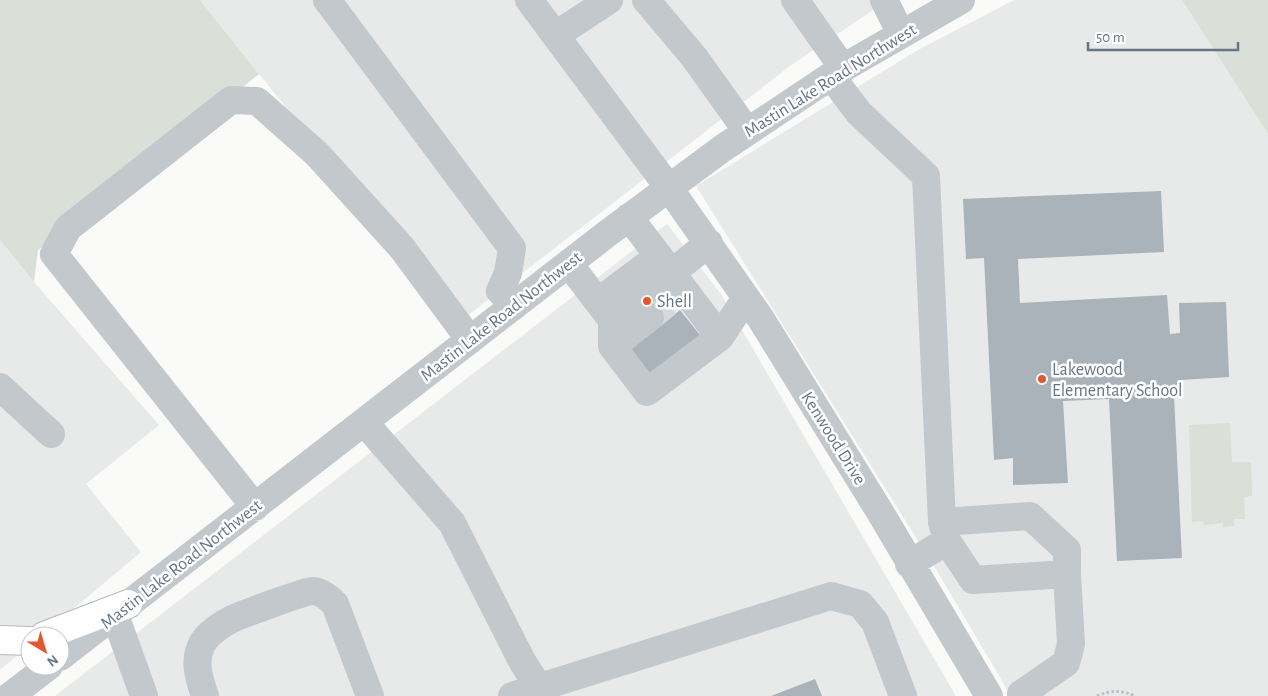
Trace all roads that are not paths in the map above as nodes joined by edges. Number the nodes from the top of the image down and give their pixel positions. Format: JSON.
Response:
{"nodes":[{"id":1,"x":328,"y":0,"type":"edge"},
{"id":2,"x":529,"y":0,"type":"edge"},
{"id":3,"x":609,"y":0,"type":"edge"},
{"id":4,"x":646,"y":0,"type":"edge"},
{"id":5,"x":795,"y":0,"type":"edge"},
{"id":6,"x":884,"y":0,"type":"edge"},
{"id":7,"x":961,"y":0,"type":"edge"},
{"id":8,"x":901,"y":34,"type":"junction"},
{"id":9,"x":556,"y":35,"type":"junction"},
{"id":10,"x":837,"y":72,"type":"junction"},
{"id":11,"x":747,"y":131,"type":"junction"},
{"id":12,"x":669,"y":188,"type":"junction"},
{"id":13,"x":629,"y":217,"type":"junction"},
{"id":14,"x":709,"y":244,"type":"junction"},
{"id":15,"x":569,"y":264,"type":"junction"},
{"id":16,"x":661,"y":290,"type":"junction"},
{"id":17,"x":746,"y":298,"type":"junction"},
{"id":18,"x":514,"y":306,"type":"junction"},
{"id":19,"x":608,"y":322,"type":"junction"},
{"id":20,"x":720,"y":337,"type":"junction"},
{"id":21,"x":470,"y":340,"type":"junction"},
{"id":22,"x":0,"y":386,"type":"edge"},
{"id":23,"x":364,"y":422,"type":"junction"},
{"id":24,"x":51,"y":434,"type":"dead end"},
{"id":25,"x":255,"y":506,"type":"junction"},
{"id":26,"x":945,"y":532,"type":"junction"},
{"id":27,"x":909,"y":564,"type":"junction"},
{"id":28,"x":1067,"y":574,"type":"junction"},
{"id":29,"x":122,"y":610,"type":"junction"},
{"id":30,"x":70,"y":627,"type":"edge"},
{"id":31,"x":0,"y":640,"type":"edge"},
{"id":32,"x":20,"y":641,"type":"edge"},
{"id":33,"x":70,"y":649,"type":"edge"},
{"id":34,"x":36,"y":676,"type":"edge"},
{"id":35,"x":541,"y":691,"type":"edge"},
{"id":36,"x":10,"y":696,"type":"edge"},
{"id":37,"x":144,"y":696,"type":"edge"},
{"id":38,"x":205,"y":696,"type":"edge"},
{"id":39,"x":370,"y":696,"type":"edge"},
{"id":40,"x":512,"y":696,"type":"edge"},
{"id":41,"x":903,"y":696,"type":"edge"},
{"id":42,"x":988,"y":696,"type":"edge"},
{"id":43,"x":1021,"y":696,"type":"edge"}],
"edges":[{"from":1,"to":18,"type":"street"},
{"from":2,"to":9,"type":"street","name":"Kenwood Drive"},
{"from":3,"to":9,"type":"street"},
{"from":4,"to":11,"type":"street"},
{"from":5,"to":10,"type":"street"},
{"from":6,"to":8,"type":"street"},
{"from":7,"to":8,"type":"street","name":"Mastin Lake Road Northwest"},
{"from":8,"to":10,"type":"street","name":"Mastin Lake Road Northwest"},
{"from":9,"to":12,"type":"street","name":"Kenwood Drive"},
{"from":10,"to":11,"type":"street","name":"Mastin Lake Road Northwest"},
{"from":10,"to":26,"type":"street"},
{"from":11,"to":12,"type":"street","name":"Mastin Lake Road Northwest"},
{"from":12,"to":13,"type":"street","name":"Mastin Lake Road Northwest"},
{"from":12,"to":14,"type":"street","name":"Kenwood Drive"},
{"from":13,"to":15,"type":"street","name":"Mastin Lake Road Northwest"},
{"from":13,"to":16,"type":"street"},
{"from":14,"to":16,"type":"street"},
{"from":14,"to":17,"type":"street","name":"Kenwood Drive"},
{"from":15,"to":18,"type":"street","name":"Mastin Lake Road Northwest"},
{"from":15,"to":19,"type":"street"},
{"from":16,"to":19,"type":"street"},
{"from":16,"to":19,"type":"street"},
{"from":16,"to":20,"type":"street"},
{"from":17,"to":20,"type":"street"},
{"from":17,"to":27,"type":"street","name":"Kenwood Drive"},
{"from":18,"to":21,"type":"street","name":"Mastin Lake Road Northwest"},
{"from":19,"to":20,"type":"street"},
{"from":21,"to":23,"type":"street","name":"Mastin Lake Road Northwest"},
{"from":21,"to":25,"type":"street"},
{"from":22,"to":24,"type":"street"},
{"from":23,"to":25,"type":"street","name":"Mastin Lake Road Northwest"},
{"from":23,"to":35,"type":"street"},
{"from":25,"to":29,"type":"street","name":"Mastin Lake Road Northwest"},
{"from":26,"to":27,"type":"street"},
{"from":26,"to":28,"type":"street"},
{"from":26,"to":28,"type":"street"},
{"from":27,"to":42,"type":"street","name":"Kenwood Drive"},
{"from":28,"to":43,"type":"street"},
{"from":29,"to":30,"type":"highway"},
{"from":29,"to":33,"type":"street","name":"Mastin Lake Road Northwest"},
{"from":29,"to":37,"type":"street"},
{"from":31,"to":32,"type":"highway"},
{"from":34,"to":36,"type":"street"},
{"from":35,"to":40,"type":"street"},
{"from":35,"to":41,"type":"street"},
{"from":38,"to":39,"type":"street"}]}
